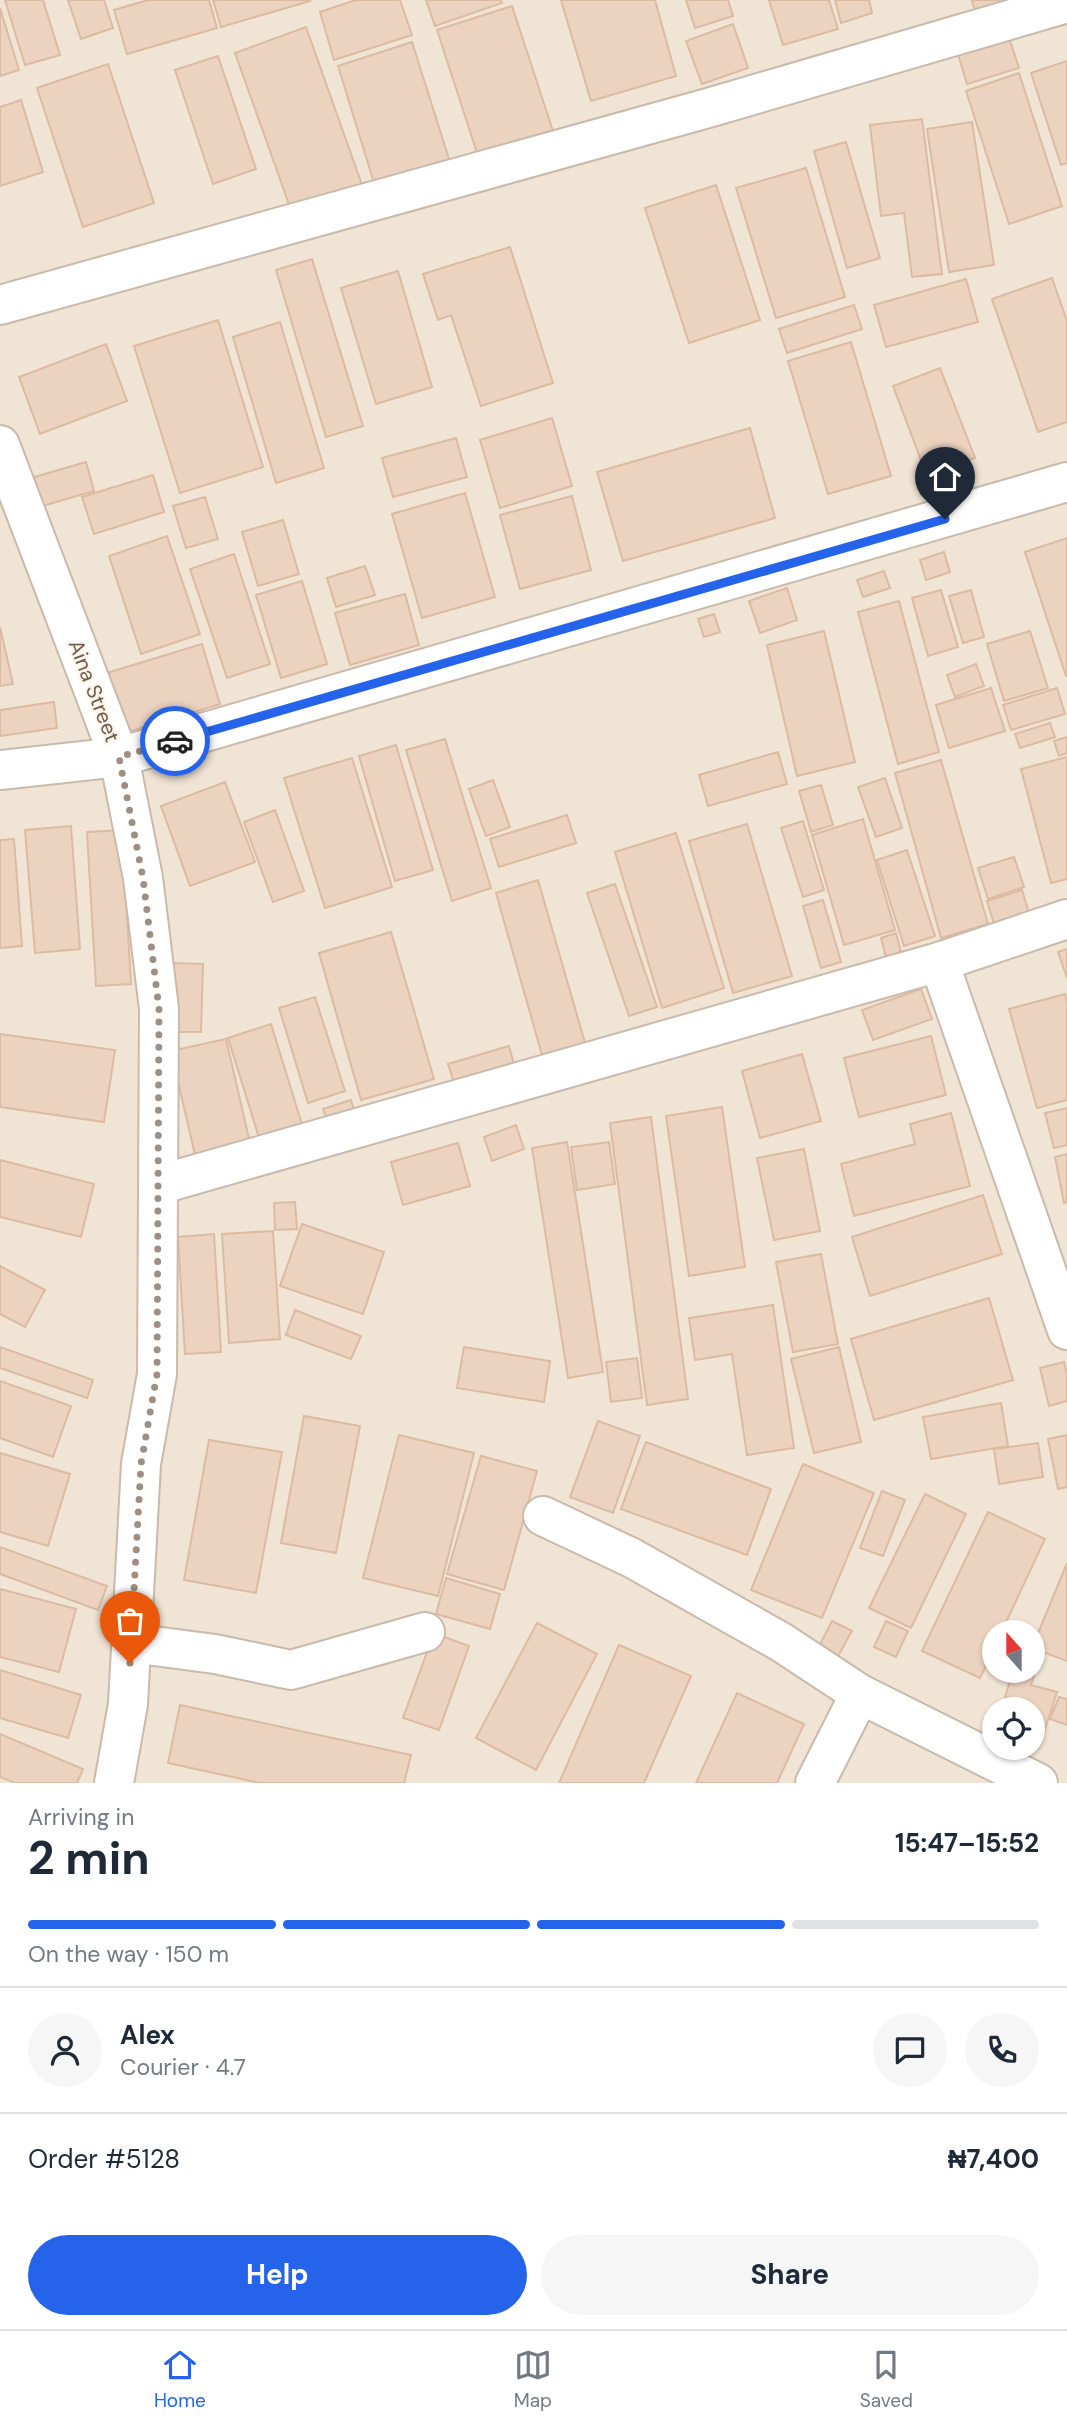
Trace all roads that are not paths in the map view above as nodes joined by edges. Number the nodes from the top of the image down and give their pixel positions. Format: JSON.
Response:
{"nodes":[{"id":1,"x":1067,"y":3,"type":"edge"},
{"id":2,"x":0,"y":305,"type":"edge"},
{"id":3,"x":0,"y":445,"type":"edge"},
{"id":4,"x":1067,"y":482,"type":"edge"},
{"id":5,"x":119,"y":757,"type":"junction"},
{"id":6,"x":0,"y":770,"type":"edge"},
{"id":7,"x":1067,"y":919,"type":"edge"},
{"id":8,"x":939,"y":962,"type":"junction"},
{"id":9,"x":159,"y":1185,"type":"junction"},
{"id":10,"x":1067,"y":1330,"type":"edge"},
{"id":11,"x":543,"y":1516,"type":"dead end"},
{"id":12,"x":425,"y":1632,"type":"dead end"},
{"id":13,"x":131,"y":1643,"type":"junction"},
{"id":14,"x":860,"y":1694,"type":"junction"},
{"id":15,"x":114,"y":1783,"type":"edge"},
{"id":16,"x":815,"y":1783,"type":"edge"},
{"id":17,"x":1038,"y":1783,"type":"edge"}],
"edges":[{"from":1,"to":2,"type":"street"},
{"from":3,"to":5,"type":"street","name":"Aina Street"},
{"from":4,"to":5,"type":"street"},
{"from":5,"to":6,"type":"street"},
{"from":5,"to":9,"type":"street","name":"Aina Street"},
{"from":7,"to":8,"type":"street"},
{"from":8,"to":9,"type":"street"},
{"from":8,"to":10,"type":"street"},
{"from":9,"to":13,"type":"street","name":"Aina Street"},
{"from":11,"to":14,"type":"street"},
{"from":12,"to":13,"type":"street"},
{"from":13,"to":15,"type":"street","name":"Aina Street"},
{"from":14,"to":16,"type":"street"},
{"from":14,"to":17,"type":"street"}]}
